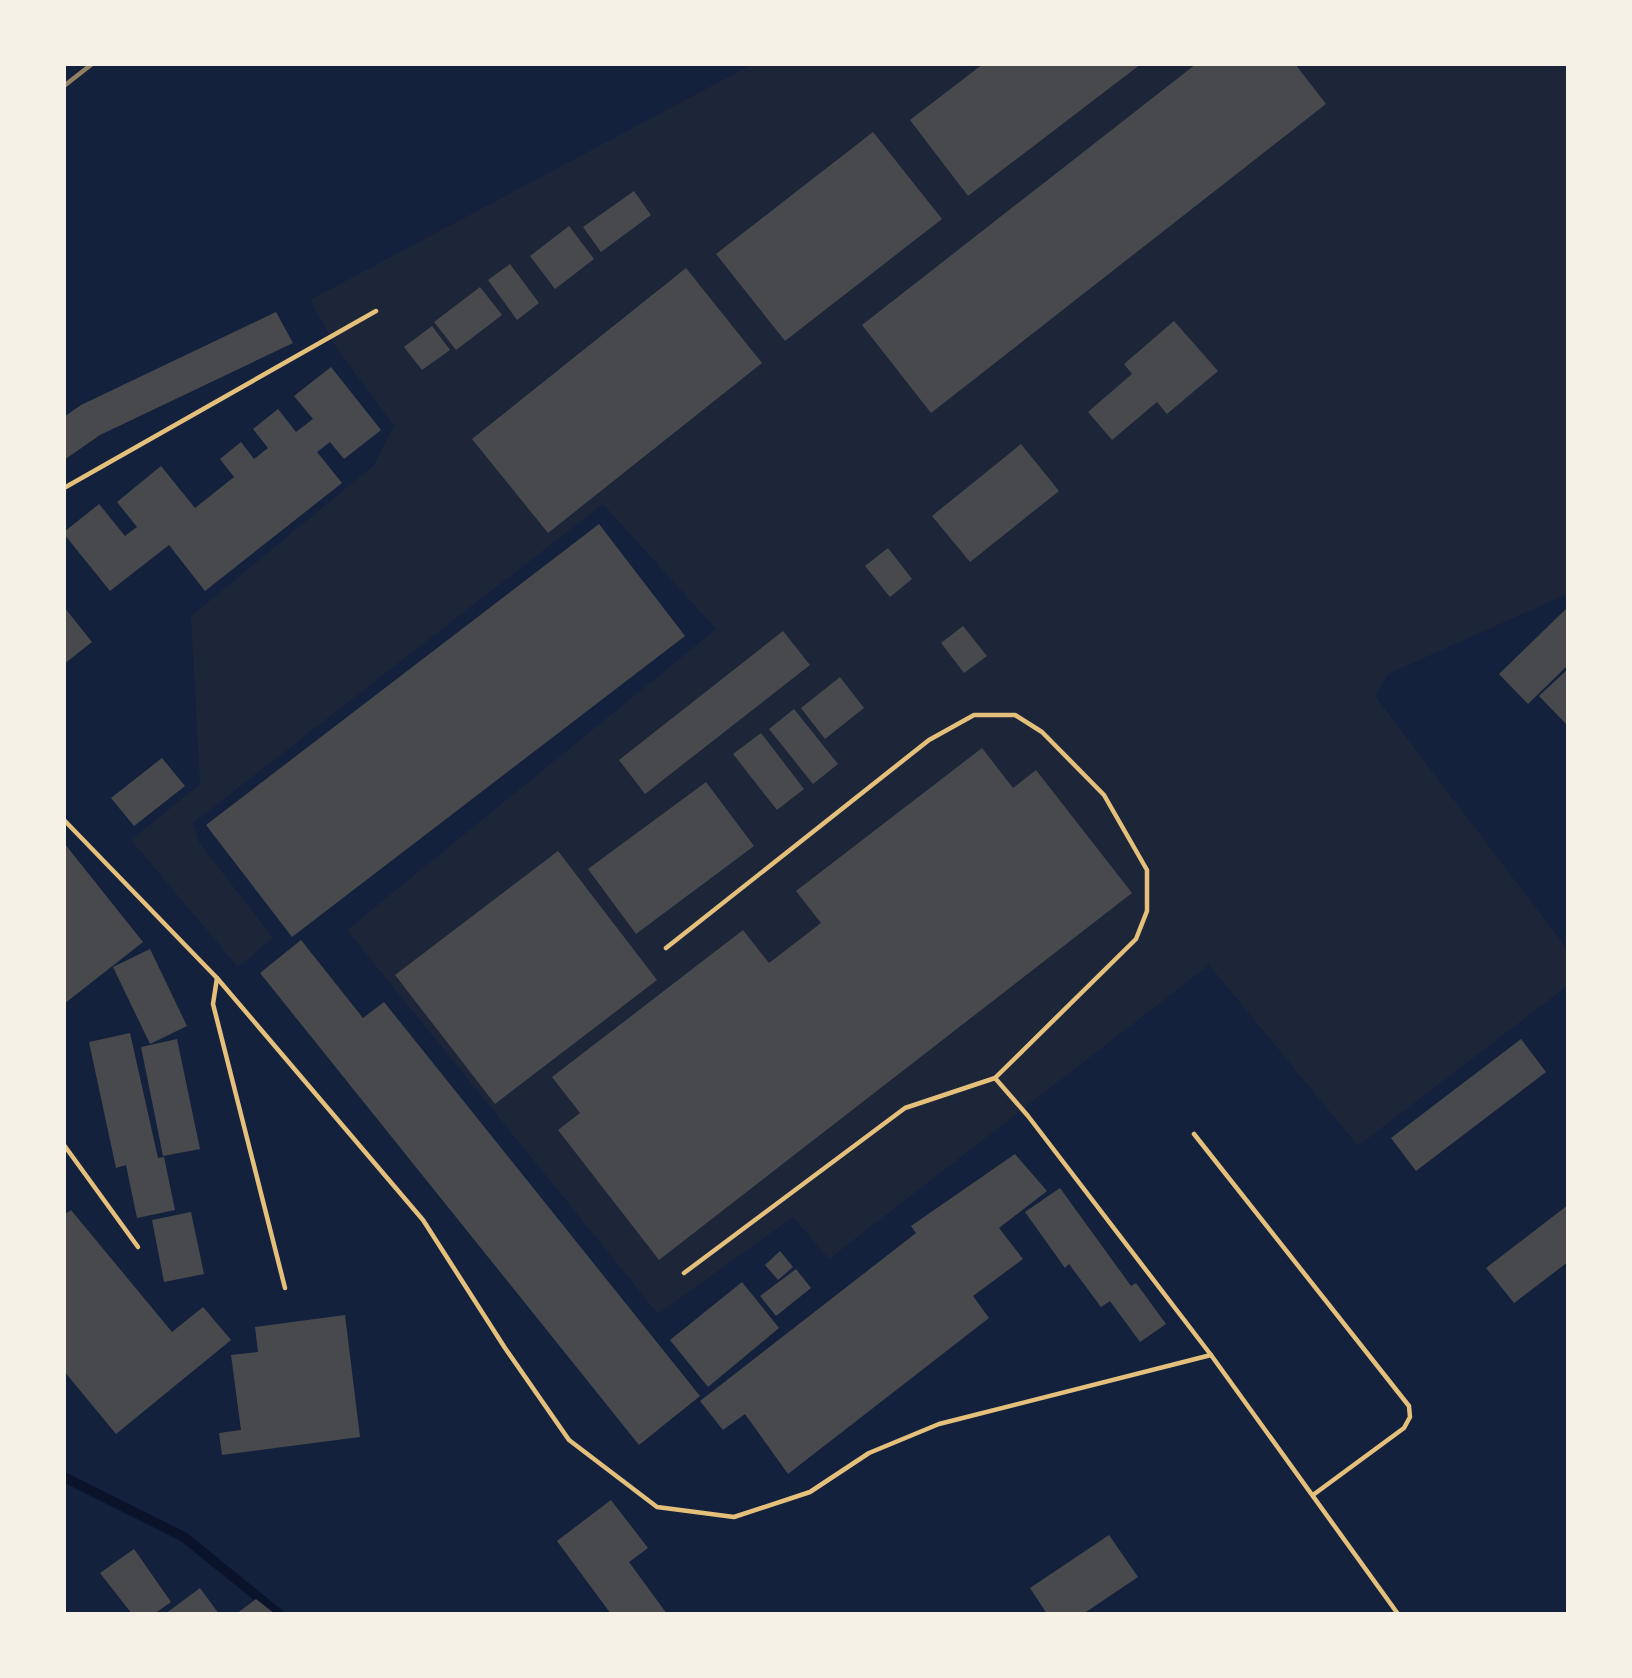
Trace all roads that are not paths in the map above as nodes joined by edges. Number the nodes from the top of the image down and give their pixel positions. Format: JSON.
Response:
{"nodes":[{"id":1,"x":375,"y":311,"type":"dead end"},
{"id":2,"x":64,"y":488,"type":"edge"},
{"id":3,"x":64,"y":820,"type":"edge"},
{"id":4,"x":666,"y":948,"type":"dead end"},
{"id":5,"x":217,"y":978,"type":"junction"},
{"id":6,"x":995,"y":1078,"type":"junction"},
{"id":7,"x":1194,"y":1134,"type":"dead end"},
{"id":8,"x":64,"y":1145,"type":"edge"},
{"id":9,"x":138,"y":1247,"type":"dead end"},
{"id":10,"x":684,"y":1273,"type":"dead end"},
{"id":11,"x":285,"y":1288,"type":"dead end"},
{"id":12,"x":1211,"y":1355,"type":"junction"},
{"id":13,"x":1312,"y":1495,"type":"junction"},
{"id":14,"x":1398,"y":1614,"type":"edge"}],
"edges":[{"from":1,"to":2,"type":"lane"},
{"from":3,"to":5,"type":"lane"},
{"from":4,"to":6,"type":"lane"},
{"from":5,"to":11,"type":"lane"},
{"from":5,"to":12,"type":"lane"},
{"from":6,"to":10,"type":"lane"},
{"from":6,"to":12,"type":"lane"},
{"from":7,"to":13,"type":"lane"},
{"from":8,"to":9,"type":"lane"},
{"from":12,"to":13,"type":"lane"},
{"from":13,"to":14,"type":"lane"}]}
